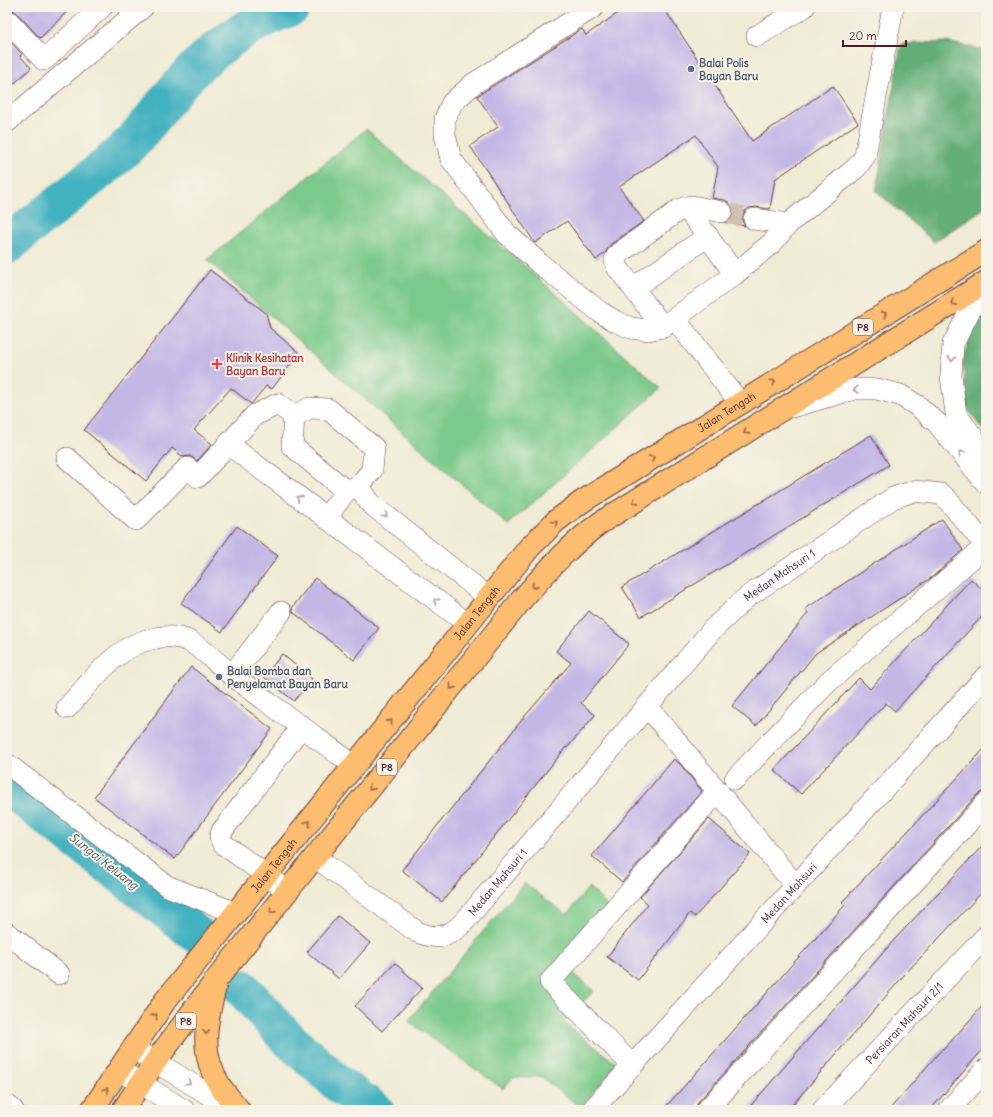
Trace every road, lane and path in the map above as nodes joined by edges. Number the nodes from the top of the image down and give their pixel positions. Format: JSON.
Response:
{"nodes":[{"id":1,"x":102,"y":7,"type":"edge"},
{"id":2,"x":143,"y":7,"type":"edge"},
{"id":3,"x":594,"y":7,"type":"edge"},
{"id":4,"x":804,"y":7,"type":"edge"},
{"id":5,"x":893,"y":7,"type":"edge"},
{"id":6,"x":7,"y":20,"type":"edge"},
{"id":7,"x":757,"y":36,"type":"dead end"},
{"id":8,"x":7,"y":122,"type":"edge"},
{"id":9,"x":686,"y":207,"type":"junction"},
{"id":10,"x":722,"y":212,"type":"tunnel mouth"},
{"id":11,"x":754,"y":219,"type":"tunnel mouth"},
{"id":12,"x":788,"y":224,"type":"junction"},
{"id":13,"x":708,"y":236,"type":"junction"},
{"id":14,"x":986,"y":250,"type":"edge"},
{"id":15,"x":735,"y":274,"type":"junction"},
{"id":16,"x":984,"y":284,"type":"edge"},
{"id":17,"x":633,"y":288,"type":"junction"},
{"id":18,"x":669,"y":323,"type":"junction"},
{"id":19,"x":740,"y":403,"type":"junction"},
{"id":20,"x":779,"y":412,"type":"junction"},
{"id":21,"x":294,"y":416,"type":"junction"},
{"id":22,"x":228,"y":444,"type":"junction"},
{"id":23,"x":986,"y":454,"type":"edge"},
{"id":24,"x":67,"y":458,"type":"dead end"},
{"id":25,"x":986,"y":483,"type":"edge"},
{"id":26,"x":353,"y":488,"type":"junction"},
{"id":27,"x":326,"y":518,"type":"junction"},
{"id":28,"x":986,"y":546,"type":"edge"},
{"id":29,"x":489,"y":598,"type":"junction"},
{"id":30,"x":281,"y":612,"type":"dead end"},
{"id":31,"x":468,"y":624,"type":"junction"},
{"id":32,"x":232,"y":675,"type":"junction"},
{"id":33,"x":986,"y":676,"type":"edge"},
{"id":34,"x":648,"y":707,"type":"junction"},
{"id":35,"x":67,"y":708,"type":"dead end"},
{"id":36,"x":302,"y":726,"type":"junction"},
{"id":37,"x":7,"y":764,"type":"edge"},
{"id":38,"x":354,"y":766,"type":"junction"},
{"id":39,"x":735,"y":779,"type":"dead end"},
{"id":40,"x":718,"y":791,"type":"junction"},
{"id":41,"x":986,"y":804,"type":"edge"},
{"id":42,"x":315,"y":857,"type":"junction"},
{"id":43,"x":266,"y":875,"type":"junction"},
{"id":44,"x":795,"y":885,"type":"junction"},
{"id":45,"x":288,"y":891,"type":"junction"},
{"id":46,"x":236,"y":913,"type":"junction"},
{"id":47,"x":7,"y":934,"type":"edge"},
{"id":48,"x":986,"y":936,"type":"edge"},
{"id":49,"x":59,"y":974,"type":"dead end"},
{"id":50,"x":216,"y":980,"type":"junction"},
{"id":51,"x":133,"y":1048,"type":"junction"},
{"id":52,"x":155,"y":1062,"type":"junction"},
{"id":53,"x":632,"y":1065,"type":"junction"},
{"id":54,"x":986,"y":1068,"type":"edge"},
{"id":55,"x":119,"y":1070,"type":"junction"},
{"id":56,"x":141,"y":1083,"type":"junction"},
{"id":57,"x":7,"y":1105,"type":"edge"},
{"id":58,"x":13,"y":1110,"type":"edge"},
{"id":59,"x":92,"y":1110,"type":"edge"},
{"id":60,"x":123,"y":1110,"type":"edge"},
{"id":61,"x":184,"y":1110,"type":"edge"},
{"id":62,"x":234,"y":1110,"type":"edge"},
{"id":63,"x":239,"y":1110,"type":"edge"},
{"id":64,"x":592,"y":1110,"type":"edge"},
{"id":65,"x":707,"y":1110,"type":"edge"},
{"id":66,"x":823,"y":1110,"type":"edge"},
{"id":67,"x":949,"y":1110,"type":"edge"}],
"edges":[{"from":1,"to":6,"type":"street"},
{"from":2,"to":8,"type":"street"},
{"from":3,"to":18,"type":"street"},
{"from":4,"to":7,"type":"street"},
{"from":5,"to":12,"type":"street"},
{"from":9,"to":10,"type":"street"},
{"from":9,"to":13,"type":"street"},
{"from":9,"to":17,"type":"street"},
{"from":11,"to":12,"type":"street"},
{"from":12,"to":15,"type":"street"},
{"from":13,"to":15,"type":"street"},
{"from":13,"to":17,"type":"street"},
{"from":19,"to":14,"type":"main road","name":"Jalan Tengah","number":"P8","one_way":true},
{"from":15,"to":18,"type":"street"},
{"from":16,"to":20,"type":"main road","number":"P8","one_way":true},
{"from":16,"to":23,"type":"street","one_way":true},
{"from":17,"to":18,"type":"street"},
{"from":18,"to":19,"type":"street"},
{"from":29,"to":19,"type":"main road","name":"Jalan Tengah","number":"P8","one_way":true},
{"from":25,"to":20,"type":"street","one_way":true},
{"from":20,"to":42,"type":"main road","number":"P8","one_way":true},
{"from":21,"to":22,"type":"street"},
{"from":21,"to":26,"type":"street"},
{"from":21,"to":26,"type":"street"},
{"from":22,"to":24,"type":"street"},
{"from":27,"to":22,"type":"street","one_way":true},
{"from":26,"to":27,"type":"street"},
{"from":26,"to":29,"type":"street","one_way":true},
{"from":31,"to":27,"type":"street","one_way":true},
{"from":28,"to":34,"type":"street","name":"Medan Mahsuri 1"},
{"from":28,"to":39,"type":"street"},
{"from":29,"to":31,"type":"main road","name":"Jalan Tengah","number":"P8"},
{"from":30,"to":32,"type":"street"},
{"from":38,"to":31,"type":"main road","name":"Jalan Tengah","number":"P8","one_way":true},
{"from":32,"to":35,"type":"street"},
{"from":32,"to":36,"type":"street"},
{"from":33,"to":44,"type":"street","name":"Medan Mahsuri"},
{"from":34,"to":40,"type":"street"},
{"from":34,"to":42,"type":"street","name":"Medan Mahsuri 1"},
{"from":36,"to":38,"type":"street"},
{"from":36,"to":43,"type":"street"},
{"from":37,"to":46,"type":"street"},
{"from":43,"to":38,"type":"main road","name":"Jalan Tengah","number":"P8","one_way":true},
{"from":40,"to":44,"type":"street"},
{"from":40,"to":53,"type":"street"},
{"from":41,"to":65,"type":"street"},
{"from":42,"to":45,"type":"main road","number":"P8"},
{"from":43,"to":45,"type":"street"},
{"from":43,"to":46,"type":"main road","name":"Jalan Tengah","number":"P8"},
{"from":44,"to":53,"type":"street","name":"Medan Mahsuri"},
{"from":45,"to":50,"type":"main road","number":"P8","one_way":true},
{"from":51,"to":46,"type":"main road","name":"Jalan Tengah","number":"P8","one_way":true},
{"from":47,"to":49,"type":"street"},
{"from":48,"to":66,"type":"street","name":"Persiaran Mahsuri 2/1"},
{"from":50,"to":52,"type":"main road","number":"P8"},
{"from":50,"to":63,"type":"main road","one_way":true},
{"from":51,"to":52,"type":"street"},
{"from":51,"to":55,"type":"main road","name":"Jalan Tengah","number":"P8"},
{"from":52,"to":56,"type":"main road","number":"P8"},
{"from":52,"to":62,"type":"street","one_way":true},
{"from":53,"to":64,"type":"street","name":"Medan Mahsuri"},
{"from":54,"to":67,"type":"street"},
{"from":55,"to":56,"type":"street"},
{"from":59,"to":55,"type":"main road","name":"Jalan Tengah","number":"P8","one_way":true},
{"from":56,"to":60,"type":"main road","number":"P8"},
{"from":56,"to":61,"type":"street"},
{"from":57,"to":58,"type":"street"}]}
